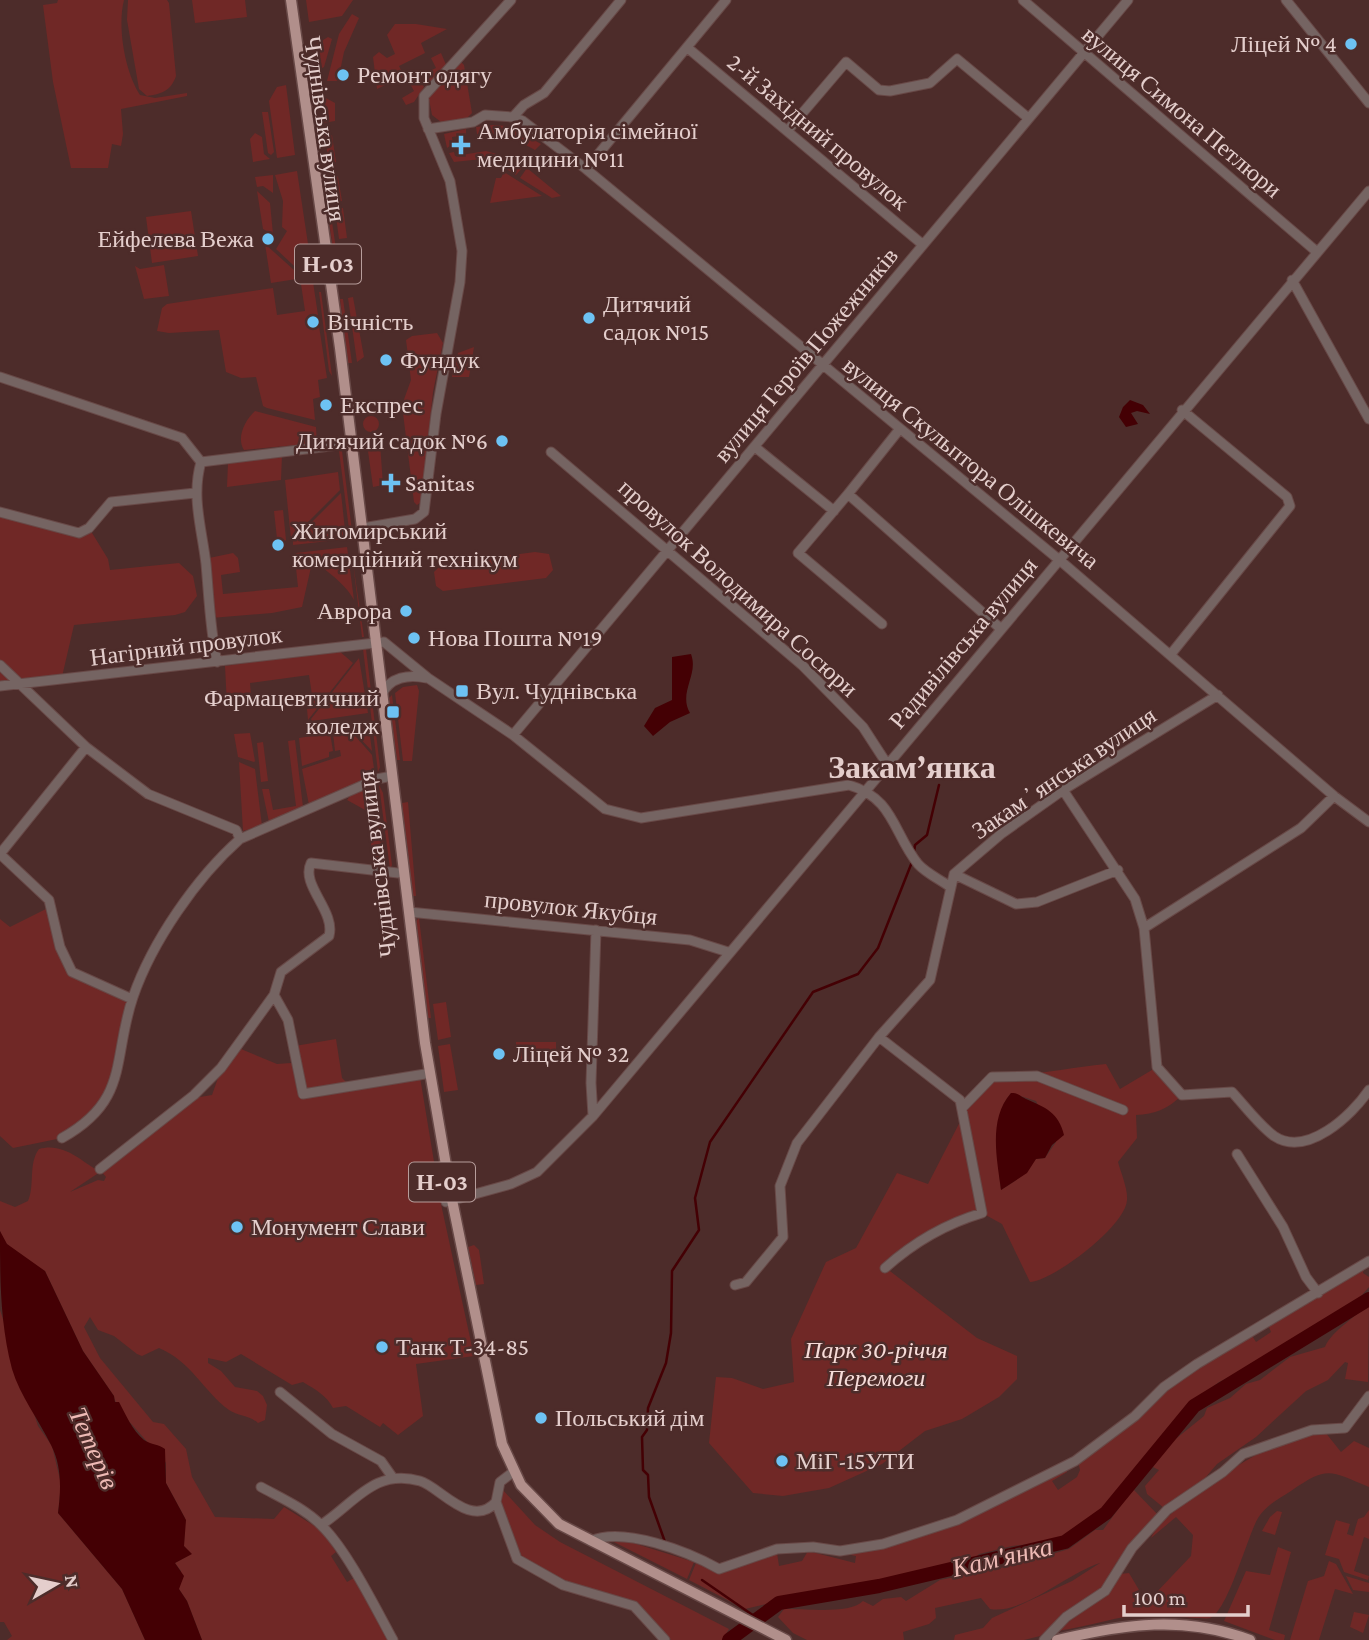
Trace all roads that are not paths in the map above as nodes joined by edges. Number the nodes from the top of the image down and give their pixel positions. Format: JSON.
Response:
{"nodes":[{"id":1,"x":286,"y":0,"type":"edge"},
{"id":2,"x":291,"y":0,"type":"edge"},
{"id":3,"x":511,"y":0,"type":"edge"},
{"id":4,"x":621,"y":0,"type":"edge"},
{"id":5,"x":726,"y":0,"type":"edge"},
{"id":6,"x":1128,"y":0,"type":"edge"},
{"id":7,"x":1286,"y":0,"type":"edge"},
{"id":8,"x":1026,"y":1,"type":"edge"},
{"id":9,"x":689,"y":49,"type":"junction"},
{"id":10,"x":1082,"y":52,"type":"junction"},
{"id":11,"x":1369,"y":103,"type":"edge"},
{"id":12,"x":513,"y":117,"type":"junction"},
{"id":13,"x":1027,"y":117,"type":"junction"},
{"id":14,"x":428,"y":129,"type":"junction"},
{"id":15,"x":788,"y":130,"type":"junction"},
{"id":16,"x":586,"y":169,"type":"junction"},
{"id":17,"x":1369,"y":191,"type":"edge"},
{"id":18,"x":922,"y":244,"type":"junction"},
{"id":19,"x":1317,"y":252,"type":"junction"},
{"id":20,"x":1292,"y":280,"type":"junction"},
{"id":21,"x":822,"y":366,"type":"junction"},
{"id":22,"x":0,"y":377,"type":"edge"},
{"id":23,"x":1182,"y":411,"type":"junction"},
{"id":24,"x":1369,"y":419,"type":"edge"},
{"id":25,"x":899,"y":430,"type":"junction"},
{"id":26,"x":347,"y":444,"type":"junction"},
{"id":27,"x":755,"y":447,"type":"junction"},
{"id":28,"x":551,"y":452,"type":"dead end"},
{"id":29,"x":201,"y":462,"type":"junction"},
{"id":30,"x":195,"y":493,"type":"junction"},
{"id":31,"x":848,"y":494,"type":"junction"},
{"id":32,"x":834,"y":511,"type":"junction"},
{"id":33,"x":0,"y":512,"type":"edge"},
{"id":34,"x":363,"y":528,"type":"junction"},
{"id":35,"x":668,"y":550,"type":"junction"},
{"id":36,"x":1057,"y":560,"type":"junction"},
{"id":37,"x":882,"y":624,"type":"dead end"},
{"id":38,"x":1000,"y":628,"type":"junction"},
{"id":39,"x":373,"y":642,"type":"junction"},
{"id":40,"x":1171,"y":654,"type":"junction"},
{"id":41,"x":217,"y":662,"type":"junction"},
{"id":42,"x":0,"y":665,"type":"edge"},
{"id":43,"x":428,"y":678,"type":"junction"},
{"id":44,"x":23,"y":684,"type":"junction"},
{"id":45,"x":0,"y":686,"type":"edge"},
{"id":46,"x":382,"y":694,"type":"junction"},
{"id":47,"x":1218,"y":695,"type":"junction"},
{"id":48,"x":513,"y":735,"type":"junction"},
{"id":49,"x":86,"y":747,"type":"junction"},
{"id":50,"x":887,"y":765,"type":"junction"},
{"id":51,"x":390,"y":776,"type":"junction"},
{"id":52,"x":866,"y":790,"type":"junction"},
{"id":53,"x":1063,"y":790,"type":"junction"},
{"id":54,"x":1334,"y":796,"type":"junction"},
{"id":55,"x":1369,"y":822,"type":"edge"},
{"id":56,"x":240,"y":839,"type":"junction"},
{"id":57,"x":0,"y":854,"type":"edge"},
{"id":58,"x":1118,"y":870,"type":"junction"},
{"id":59,"x":398,"y":873,"type":"junction"},
{"id":60,"x":954,"y":874,"type":"junction"},
{"id":61,"x":949,"y":886,"type":"junction"},
{"id":62,"x":409,"y":912,"type":"junction"},
{"id":63,"x":1144,"y":928,"type":"junction"},
{"id":64,"x":596,"y":930,"type":"junction"},
{"id":65,"x":727,"y":952,"type":"junction"},
{"id":66,"x":274,"y":995,"type":"junction"},
{"id":67,"x":132,"y":999,"type":"junction"},
{"id":68,"x":879,"y":1037,"type":"junction"},
{"id":69,"x":425,"y":1074,"type":"junction"},
{"id":70,"x":1369,"y":1090,"type":"edge"},
{"id":71,"x":961,"y":1108,"type":"junction"},
{"id":72,"x":1123,"y":1110,"type":"dead end"},
{"id":73,"x":593,"y":1116,"type":"junction"},
{"id":74,"x":62,"y":1138,"type":"dead end"},
{"id":75,"x":1237,"y":1154,"type":"dead end"},
{"id":76,"x":100,"y":1168,"type":"dead end"},
{"id":77,"x":449,"y":1201,"type":"junction"},
{"id":78,"x":1369,"y":1261,"type":"edge"},
{"id":79,"x":885,"y":1268,"type":"dead end"},
{"id":80,"x":735,"y":1285,"type":"dead end"},
{"id":81,"x":1318,"y":1293,"type":"junction"},
{"id":82,"x":280,"y":1391,"type":"dead end"},
{"id":83,"x":1369,"y":1396,"type":"edge"},
{"id":84,"x":510,"y":1474,"type":"junction"},
{"id":85,"x":393,"y":1478,"type":"junction"},
{"id":86,"x":261,"y":1487,"type":"dead end"},
{"id":87,"x":496,"y":1502,"type":"junction"},
{"id":88,"x":321,"y":1525,"type":"junction"},
{"id":89,"x":591,"y":1541,"type":"junction"},
{"id":90,"x":709,"y":1605,"type":"junction"},
{"id":91,"x":393,"y":1640,"type":"edge"},
{"id":92,"x":665,"y":1640,"type":"edge"},
{"id":93,"x":772,"y":1640,"type":"edge"},
{"id":94,"x":786,"y":1640,"type":"edge"},
{"id":95,"x":1044,"y":1640,"type":"edge"},
{"id":96,"x":1057,"y":1640,"type":"edge"},
{"id":97,"x":1083,"y":1640,"type":"edge"},
{"id":98,"x":1233,"y":1640,"type":"edge"},
{"id":99,"x":1250,"y":1640,"type":"edge"}],
"edges":[{"from":1,"to":26,"type":"main road","name":"Чуднівська вулиця","number":"Н-03"},
{"from":2,"to":34,"type":"main road","name":"Чуднівська вулиця","number":"Н-03"},
{"from":3,"to":14,"type":"street"},
{"from":4,"to":12,"type":"street"},
{"from":5,"to":9,"type":"street"},
{"from":6,"to":10,"type":"street","name":"вулиця Героїв Пожежників"},
{"from":7,"to":11,"type":"street"},
{"from":8,"to":10,"type":"street","name":"вулиця Симона Петлюри"},
{"from":9,"to":15,"type":"street","name":"2-й Західний провулок"},
{"from":9,"to":16,"type":"street"},
{"from":10,"to":13,"type":"street","name":"вулиця Героїв Пожежників"},
{"from":10,"to":19,"type":"street","name":"вулиця Симона Петлюри"},
{"from":12,"to":14,"type":"street"},
{"from":12,"to":16,"type":"street","name":"вулиця Скульптора Олішкевича"},
{"from":13,"to":15,"type":"street"},
{"from":13,"to":18,"type":"street","name":"вулиця Героїв Пожежників"},
{"from":14,"to":34,"type":"street"},
{"from":15,"to":18,"type":"street","name":"2-й Західний провулок"},
{"from":16,"to":21,"type":"street","name":"вулиця Скульптора Олішкевича"},
{"from":17,"to":19,"type":"street","name":"Радивілівська вулиця"},
{"from":18,"to":21,"type":"street","name":"вулиця Героїв Пожежників"},
{"from":19,"to":20,"type":"street","name":"Радивілівська вулиця"},
{"from":20,"to":23,"type":"street","name":"Радивілівська вулиця"},
{"from":20,"to":24,"type":"street"},
{"from":21,"to":25,"type":"street","name":"вулиця Скульптора Олішкевича"},
{"from":21,"to":27,"type":"street","name":"вулиця Героїв Пожежників"},
{"from":22,"to":29,"type":"street"},
{"from":23,"to":36,"type":"street","name":"Радивілівська вулиця"},
{"from":23,"to":40,"type":"street"},
{"from":25,"to":31,"type":"street"},
{"from":25,"to":36,"type":"street","name":"вулиця Скульптора Олішкевича"},
{"from":26,"to":29,"type":"street"},
{"from":26,"to":39,"type":"main road","name":"Чуднівська вулиця","number":"Н-03"},
{"from":27,"to":32,"type":"street"},
{"from":27,"to":35,"type":"street","name":"вулиця Героїв Пожежників"},
{"from":28,"to":35,"type":"street","name":"провулок Володимира Сосюри"},
{"from":29,"to":30,"type":"street"},
{"from":30,"to":33,"type":"street"},
{"from":30,"to":41,"type":"street"},
{"from":31,"to":32,"type":"street"},
{"from":31,"to":38,"type":"street"},
{"from":32,"to":37,"type":"street"},
{"from":34,"to":39,"type":"main road","name":"Чуднівська вулиця","number":"Н-03"},
{"from":35,"to":48,"type":"street","name":"вулиця Героїв Пожежників"},
{"from":35,"to":50,"type":"street","name":"провулок Володимира Сосюри"},
{"from":36,"to":38,"type":"street","name":"Радивілівська вулиця"},
{"from":36,"to":40,"type":"street","name":"вулиця Скульптора Олішкевича"},
{"from":38,"to":50,"type":"street","name":"Радивілівська вулиця"},
{"from":39,"to":41,"type":"street","name":"Нагірний провулок"},
{"from":39,"to":43,"type":"street"},
{"from":39,"to":46,"type":"main road","name":"Чуднівська вулиця","number":"Н-03"},
{"from":39,"to":51,"type":"main road","name":"Чуднівська вулиця","number":"Н-03"},
{"from":40,"to":47,"type":"street","name":"вулиця Скульптора Олішкевича"},
{"from":41,"to":44,"type":"street","name":"Нагірний провулок"},
{"from":42,"to":44,"type":"street"},
{"from":43,"to":46,"type":"street"},
{"from":43,"to":48,"type":"street"},
{"from":44,"to":45,"type":"street","name":"Нагірний провулок"},
{"from":44,"to":49,"type":"street"},
{"from":46,"to":51,"type":"main road","name":"Чуднівська вулиця","number":"Н-03"},
{"from":47,"to":53,"type":"street","name":"Закамʼянська вулиця"},
{"from":47,"to":54,"type":"street","name":"вулиця Скульптора Олішкевича"},
{"from":48,"to":52,"type":"street"},
{"from":49,"to":56,"type":"street"},
{"from":49,"to":57,"type":"street"},
{"from":50,"to":52,"type":"street","name":"Радивілівська вулиця"},
{"from":51,"to":56,"type":"street"},
{"from":51,"to":59,"type":"main road","name":"Чуднівська вулиця","number":"Н-03"},
{"from":51,"to":62,"type":"main road","name":"Чуднівська вулиця","number":"Н-03"},
{"from":52,"to":61,"type":"street"},
{"from":52,"to":65,"type":"street","name":"Радивілівська вулиця"},
{"from":53,"to":58,"type":"street"},
{"from":53,"to":60,"type":"street","name":"Закамʼянська вулиця"},
{"from":54,"to":55,"type":"street","name":"вулиця Скульптора Олішкевича"},
{"from":54,"to":63,"type":"street"},
{"from":56,"to":67,"type":"street"},
{"from":57,"to":67,"type":"street"},
{"from":58,"to":60,"type":"street"},
{"from":58,"to":63,"type":"street"},
{"from":59,"to":66,"type":"street"},
{"from":59,"to":69,"type":"main road","name":"Чуднівська вулиця","number":"Н-03"},
{"from":60,"to":61,"type":"street","name":"Закамʼянська вулиця"},
{"from":61,"to":68,"type":"street","name":"Закамʼянська вулиця"},
{"from":62,"to":64,"type":"street","name":"провулок Якубця"},
{"from":62,"to":77,"type":"main road","name":"Чуднівська вулиця","number":"Н-03"},
{"from":63,"to":70,"type":"street"},
{"from":64,"to":65,"type":"street","name":"провулок Якубця"},
{"from":64,"to":73,"type":"street"},
{"from":65,"to":73,"type":"street","name":"Радивілівська вулиця"},
{"from":66,"to":69,"type":"street"},
{"from":66,"to":76,"type":"street"},
{"from":67,"to":74,"type":"street"},
{"from":68,"to":71,"type":"street"},
{"from":68,"to":80,"type":"street","name":"Закамʼянська вулиця"},
{"from":69,"to":77,"type":"main road","name":"Чуднівська вулиця","number":"Н-03"},
{"from":71,"to":72,"type":"street"},
{"from":71,"to":79,"type":"street"},
{"from":73,"to":77,"type":"street","name":"Радивілівська вулиця"},
{"from":75,"to":81,"type":"street"},
{"from":77,"to":84,"type":"main road","name":"Чуднівська вулиця","number":"Н-03"},
{"from":78,"to":81,"type":"street"},
{"from":81,"to":89,"type":"street"},
{"from":82,"to":85,"type":"street"},
{"from":83,"to":95,"type":"street"},
{"from":84,"to":87,"type":"street"},
{"from":84,"to":89,"type":"main road","name":"Чуднівська вулиця","number":"Н-03"},
{"from":84,"to":90,"type":"main road","name":"Чуднівська вулиця","number":"Н-03"},
{"from":85,"to":87,"type":"street"},
{"from":85,"to":88,"type":"street"},
{"from":86,"to":88,"type":"street"},
{"from":87,"to":92,"type":"street"},
{"from":88,"to":91,"type":"street"},
{"from":89,"to":90,"type":"main road","name":"Чуднівська вулиця","number":"Н-03"},
{"from":90,"to":93,"type":"main road","number":"Н-03"},
{"from":90,"to":94,"type":"main road","number":"Н-03"},
{"from":96,"to":99,"type":"main road"},
{"from":97,"to":98,"type":"main road"}]}
